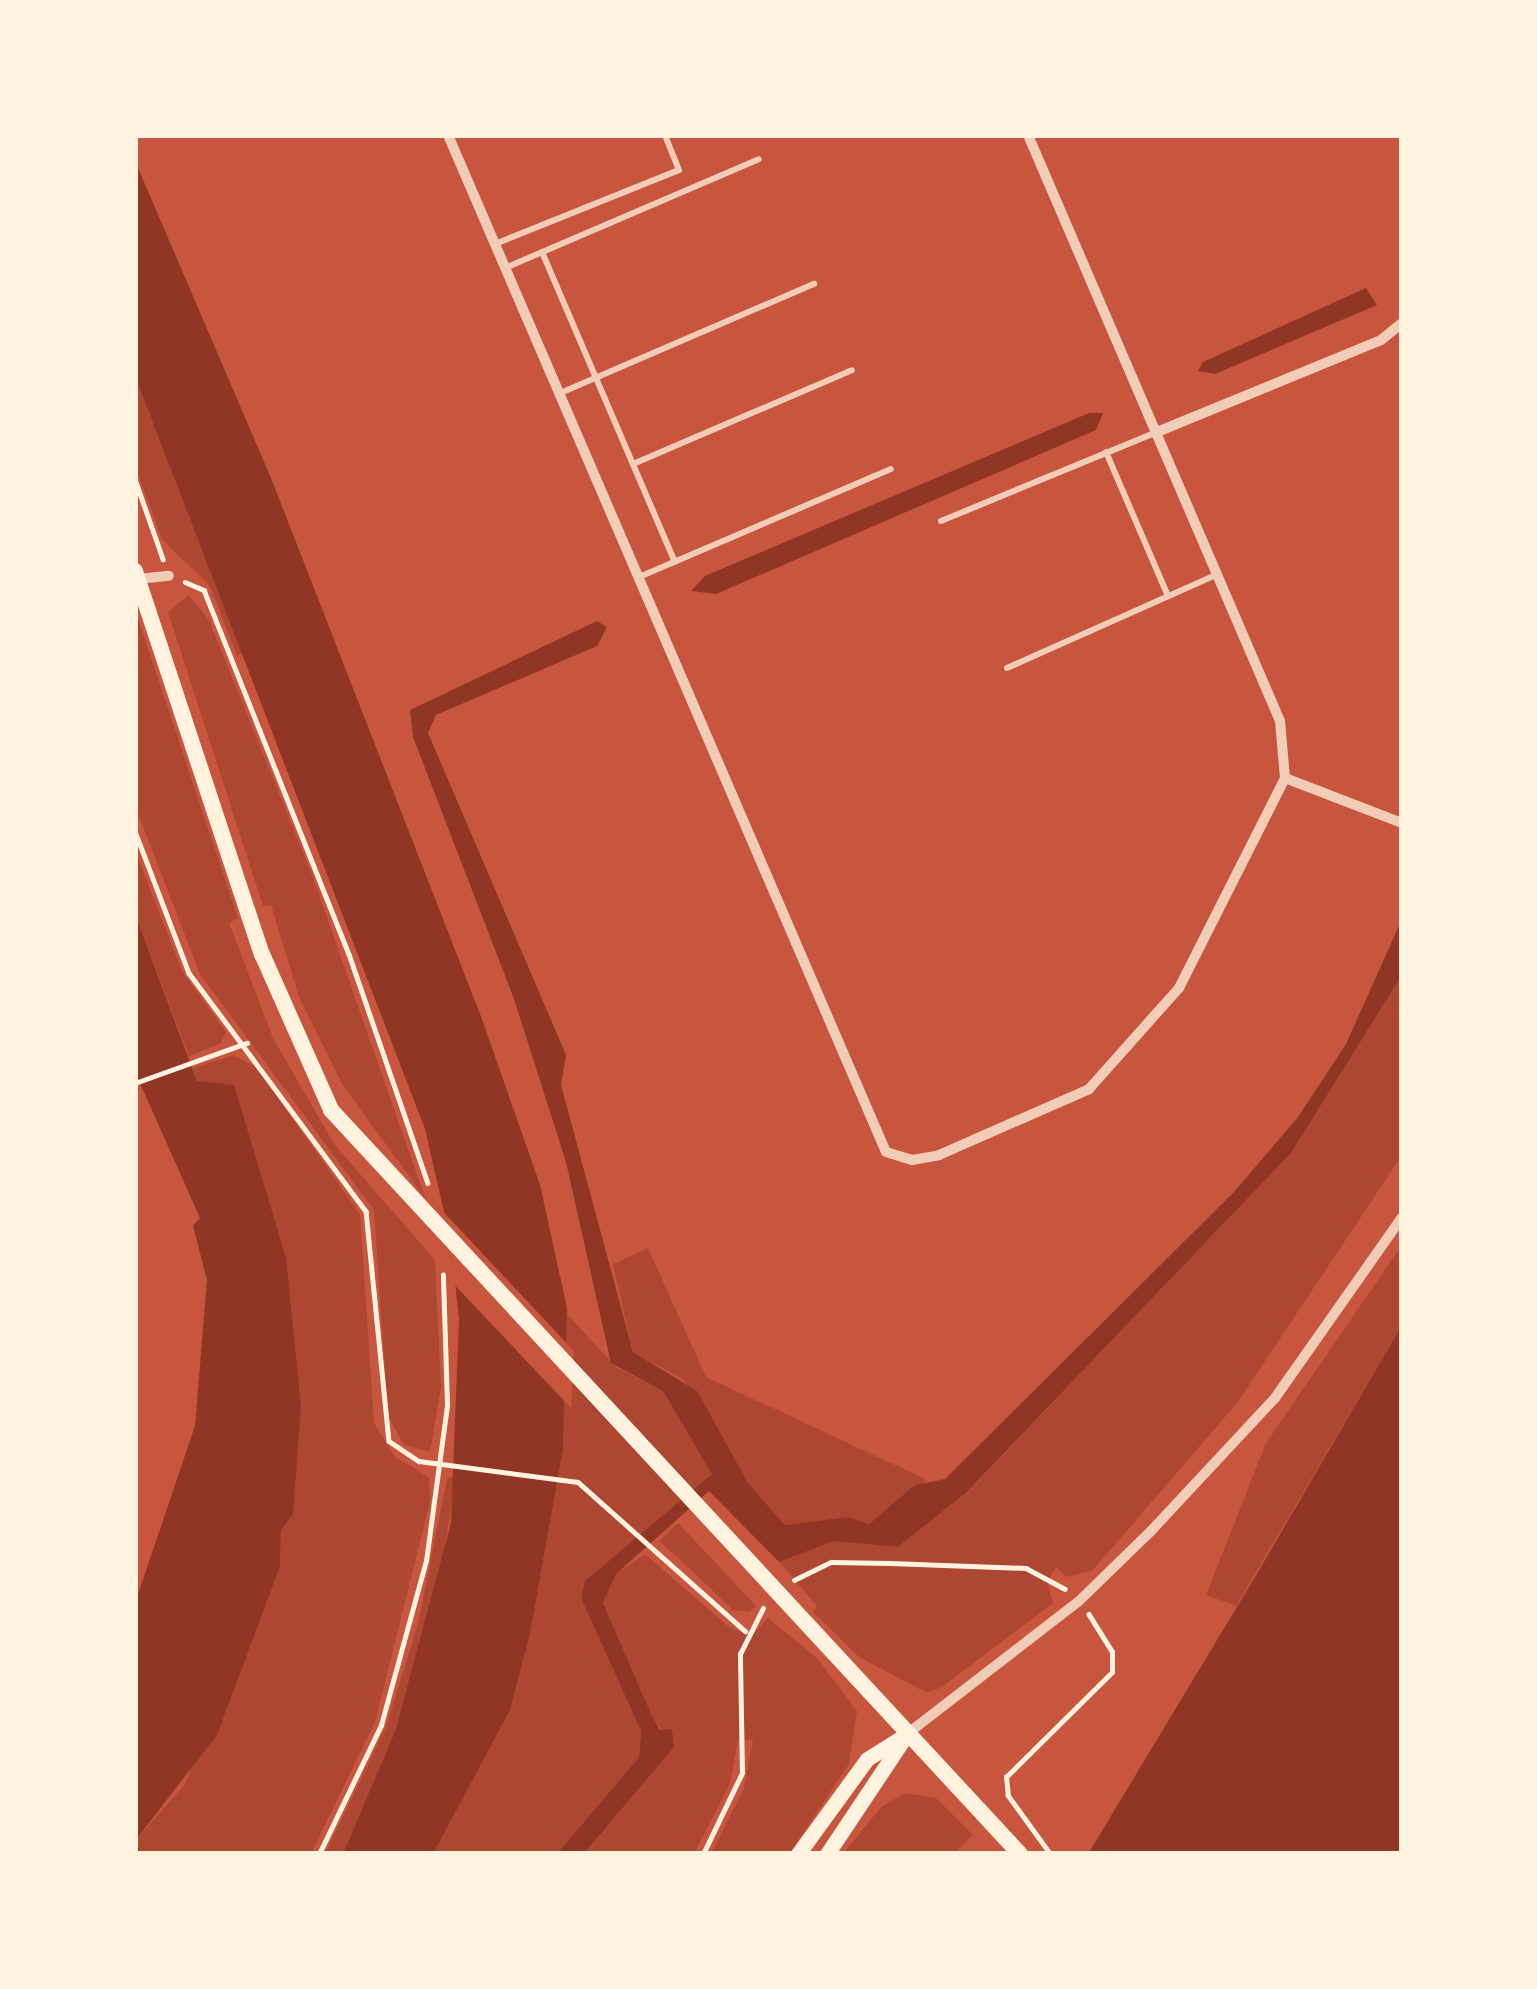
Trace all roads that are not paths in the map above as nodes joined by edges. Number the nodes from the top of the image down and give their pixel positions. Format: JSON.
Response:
{"nodes":[{"id":1,"x":448,"y":135,"type":"edge"},
{"id":2,"x":665,"y":135,"type":"edge"},
{"id":3,"x":1028,"y":135,"type":"edge"},
{"id":4,"x":759,"y":158,"type":"dead end"},
{"id":5,"x":495,"y":244,"type":"junction"},
{"id":6,"x":542,"y":252,"type":"junction"},
{"id":7,"x":505,"y":268,"type":"junction"},
{"id":8,"x":814,"y":284,"type":"dead end"},
{"id":9,"x":1402,"y":323,"type":"edge"},
{"id":10,"x":852,"y":370,"type":"dead end"},
{"id":11,"x":596,"y":378,"type":"junction"},
{"id":12,"x":558,"y":394,"type":"junction"},
{"id":13,"x":1157,"y":431,"type":"junction"},
{"id":14,"x":1106,"y":452,"type":"junction"},
{"id":15,"x":633,"y":464,"type":"junction"},
{"id":16,"x":891,"y":469,"type":"dead end"},
{"id":17,"x":941,"y":521,"type":"dead end"},
{"id":18,"x":675,"y":562,"type":"junction"},
{"id":19,"x":1221,"y":573,"type":"junction"},
{"id":20,"x":136,"y":575,"type":"edge"},
{"id":21,"x":169,"y":576,"type":"road end"},
{"id":22,"x":636,"y":578,"type":"junction"},
{"id":23,"x":1168,"y":596,"type":"junction"},
{"id":24,"x":1007,"y":668,"type":"dead end"},
{"id":25,"x":1286,"y":778,"type":"junction"},
{"id":26,"x":1402,"y":823,"type":"edge"},
{"id":27,"x":1402,"y":1217,"type":"edge"},
{"id":28,"x":908,"y":1734,"type":"junction"},
{"id":29,"x":798,"y":1854,"type":"edge"},
{"id":30,"x":827,"y":1854,"type":"edge"},
{"id":31,"x":1020,"y":1854,"type":"edge"}],
"edges":[{"from":1,"to":5,"type":"street"},
{"from":2,"to":5,"type":"lane"},
{"from":3,"to":13,"type":"street"},
{"from":4,"to":6,"type":"lane"},
{"from":5,"to":7,"type":"street"},
{"from":6,"to":7,"type":"lane"},
{"from":6,"to":11,"type":"lane"},
{"from":7,"to":12,"type":"street"},
{"from":8,"to":11,"type":"lane"},
{"from":9,"to":13,"type":"street"},
{"from":10,"to":15,"type":"lane"},
{"from":11,"to":12,"type":"lane"},
{"from":11,"to":15,"type":"lane"},
{"from":12,"to":22,"type":"street"},
{"from":13,"to":14,"type":"lane"},
{"from":13,"to":19,"type":"street"},
{"from":14,"to":17,"type":"lane"},
{"from":14,"to":23,"type":"lane"},
{"from":15,"to":18,"type":"lane"},
{"from":16,"to":18,"type":"lane"},
{"from":18,"to":22,"type":"lane"},
{"from":19,"to":23,"type":"lane"},
{"from":19,"to":25,"type":"street"},
{"from":20,"to":21,"type":"street"},
{"from":20,"to":28,"type":"main road"},
{"from":22,"to":25,"type":"street"},
{"from":23,"to":24,"type":"lane"},
{"from":25,"to":26,"type":"street"},
{"from":27,"to":28,"type":"street"},
{"from":28,"to":29,"type":"main road"},
{"from":28,"to":30,"type":"main road"},
{"from":28,"to":31,"type":"main road"}]}
